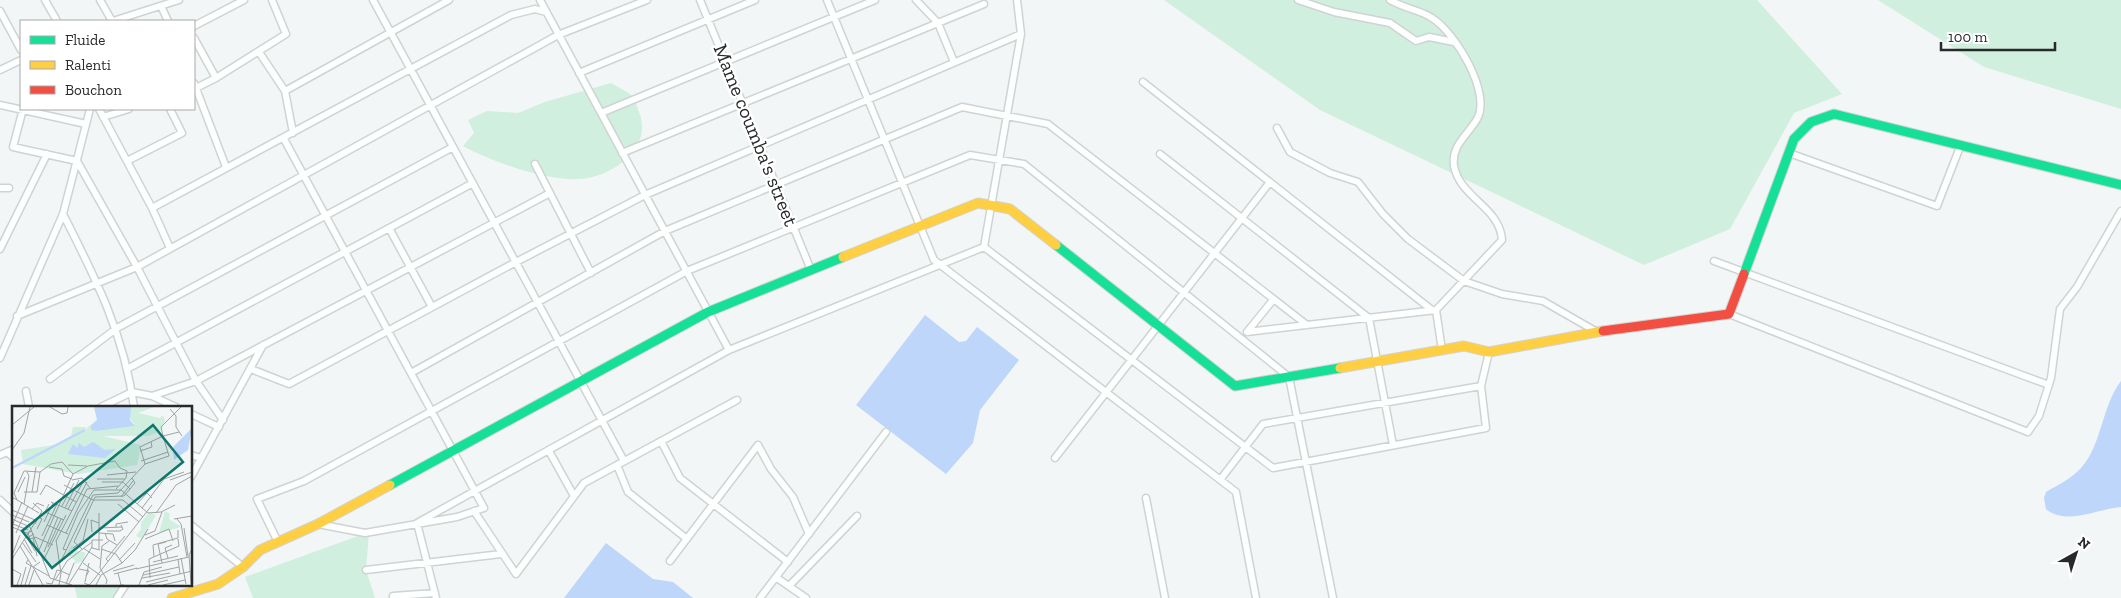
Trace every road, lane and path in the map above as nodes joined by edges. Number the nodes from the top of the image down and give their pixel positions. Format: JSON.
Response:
{"nodes":[{"id":1,"x":46,"y":0,"type":"edge"},
{"id":2,"x":100,"y":0,"type":"edge"},
{"id":3,"x":178,"y":0,"type":"edge"},
{"id":4,"x":244,"y":0,"type":"edge"},
{"id":5,"x":272,"y":0,"type":"edge"},
{"id":6,"x":373,"y":0,"type":"edge"},
{"id":7,"x":448,"y":0,"type":"edge"},
{"id":8,"x":540,"y":0,"type":"edge"},
{"id":9,"x":647,"y":0,"type":"edge"},
{"id":10,"x":700,"y":0,"type":"edge"},
{"id":11,"x":754,"y":0,"type":"edge"},
{"id":12,"x":827,"y":0,"type":"edge"},
{"id":13,"x":875,"y":0,"type":"edge"},
{"id":14,"x":916,"y":0,"type":"edge"},
{"id":15,"x":1017,"y":0,"type":"edge"},
{"id":16,"x":1298,"y":0,"type":"edge"},
{"id":17,"x":1390,"y":0,"type":"edge"},
{"id":18,"x":984,"y":4,"type":"dead end"},
{"id":19,"x":161,"y":6,"type":"junction"},
{"id":20,"x":0,"y":11,"type":"edge"},
{"id":21,"x":546,"y":12,"type":"junction"},
{"id":22,"x":834,"y":17,"type":"junction"},
{"id":23,"x":708,"y":19,"type":"junction"},
{"id":24,"x":56,"y":20,"type":"edge"},
{"id":25,"x":111,"y":20,"type":"edge"},
{"id":26,"x":115,"y":20,"type":"edge"},
{"id":27,"x":168,"y":20,"type":"edge"},
{"id":28,"x":938,"y":23,"type":"junction"},
{"id":29,"x":195,"y":25,"type":"edge"},
{"id":30,"x":391,"y":32,"type":"junction"},
{"id":31,"x":1021,"y":34,"type":"junction"},
{"id":32,"x":558,"y":35,"type":"junction"},
{"id":33,"x":195,"y":40,"type":"edge"},
{"id":34,"x":1454,"y":42,"type":"junction"},
{"id":35,"x":20,"y":48,"type":"edge"},
{"id":36,"x":259,"y":52,"type":"junction"},
{"id":37,"x":851,"y":59,"type":"junction"},
{"id":38,"x":20,"y":60,"type":"edge"},
{"id":39,"x":725,"y":61,"type":"junction"},
{"id":40,"x":954,"y":62,"type":"junction"},
{"id":41,"x":411,"y":69,"type":"junction"},
{"id":42,"x":0,"y":70,"type":"edge"},
{"id":43,"x":579,"y":72,"type":"junction"},
{"id":44,"x":216,"y":78,"type":"junction"},
{"id":45,"x":1143,"y":82,"type":"dead end"},
{"id":46,"x":195,"y":87,"type":"edge"},
{"id":47,"x":195,"y":90,"type":"edge"},
{"id":48,"x":285,"y":91,"type":"junction"},
{"id":49,"x":868,"y":100,"type":"junction"},
{"id":50,"x":742,"y":103,"type":"junction"},
{"id":51,"x":0,"y":105,"type":"edge"},
{"id":52,"x":430,"y":105,"type":"junction"},
{"id":53,"x":20,"y":109,"type":"edge"},
{"id":54,"x":23,"y":110,"type":"edge"},
{"id":55,"x":90,"y":110,"type":"edge"},
{"id":56,"x":100,"y":110,"type":"edge"},
{"id":57,"x":126,"y":110,"type":"edge"},
{"id":58,"x":170,"y":110,"type":"edge"},
{"id":59,"x":601,"y":113,"type":"junction"},
{"id":60,"x":1007,"y":116,"type":"junction"},
{"id":61,"x":103,"y":117,"type":"junction"},
{"id":62,"x":86,"y":124,"type":"junction"},
{"id":63,"x":1277,"y":128,"type":"dead end"},
{"id":64,"x":293,"y":133,"type":"junction"},
{"id":65,"x":284,"y":138,"type":"junction"},
{"id":66,"x":884,"y":140,"type":"junction"},
{"id":67,"x":760,"y":146,"type":"junction"},
{"id":68,"x":453,"y":147,"type":"junction"},
{"id":69,"x":1960,"y":147,"type":"junction"},
{"id":70,"x":622,"y":152,"type":"junction"},
{"id":71,"x":1789,"y":152,"type":"junction"},
{"id":72,"x":47,"y":154,"type":"junction"},
{"id":73,"x":1160,"y":154,"type":"dead end"},
{"id":74,"x":999,"y":160,"type":"junction"},
{"id":75,"x":77,"y":161,"type":"junction"},
{"id":76,"x":128,"y":161,"type":"junction"},
{"id":77,"x":535,"y":164,"type":"dead end"},
{"id":78,"x":226,"y":167,"type":"junction"},
{"id":79,"x":304,"y":175,"type":"junction"},
{"id":80,"x":1270,"y":182,"type":"junction"},
{"id":81,"x":473,"y":183,"type":"junction"},
{"id":82,"x":902,"y":183,"type":"junction"},
{"id":83,"x":776,"y":185,"type":"junction"},
{"id":84,"x":2121,"y":185,"type":"edge"},
{"id":85,"x":0,"y":188,"type":"edge"},
{"id":86,"x":9,"y":188,"type":"dead end"},
{"id":87,"x":550,"y":193,"type":"junction"},
{"id":88,"x":645,"y":195,"type":"junction"},
{"id":89,"x":992,"y":206,"type":"junction"},
{"id":90,"x":152,"y":208,"type":"junction"},
{"id":91,"x":2121,"y":211,"type":"edge"},
{"id":92,"x":63,"y":214,"type":"junction"},
{"id":93,"x":326,"y":216,"type":"junction"},
{"id":94,"x":1241,"y":218,"type":"junction"},
{"id":95,"x":495,"y":223,"type":"junction"},
{"id":96,"x":920,"y":227,"type":"junction"},
{"id":97,"x":389,"y":228,"type":"junction"},
{"id":98,"x":794,"y":228,"type":"junction"},
{"id":99,"x":665,"y":232,"type":"junction"},
{"id":100,"x":571,"y":234,"type":"junction"},
{"id":101,"x":984,"y":247,"type":"junction"},
{"id":102,"x":170,"y":248,"type":"junction"},
{"id":103,"x":0,"y":249,"type":"edge"},
{"id":104,"x":346,"y":253,"type":"junction"},
{"id":105,"x":1214,"y":254,"type":"junction"},
{"id":106,"x":1714,"y":261,"type":"dead end"},
{"id":107,"x":516,"y":262,"type":"junction"},
{"id":108,"x":941,"y":266,"type":"junction"},
{"id":109,"x":137,"y":267,"type":"junction"},
{"id":110,"x":411,"y":267,"type":"junction"},
{"id":111,"x":811,"y":270,"type":"junction"},
{"id":112,"x":687,"y":271,"type":"junction"},
{"id":113,"x":1745,"y":272,"type":"junction"},
{"id":114,"x":591,"y":273,"type":"junction"},
{"id":115,"x":1464,"y":281,"type":"junction"},
{"id":116,"x":98,"y":283,"type":"junction"},
{"id":117,"x":366,"y":291,"type":"junction"},
{"id":118,"x":1184,"y":292,"type":"junction"},
{"id":119,"x":1273,"y":300,"type":"junction"},
{"id":120,"x":538,"y":302,"type":"junction"},
{"id":121,"x":156,"y":307,"type":"junction"},
{"id":122,"x":432,"y":307,"type":"junction"},
{"id":123,"x":1434,"y":310,"type":"junction"},
{"id":124,"x":708,"y":312,"type":"junction"},
{"id":125,"x":1729,"y":314,"type":"junction"},
{"id":126,"x":17,"y":316,"type":"junction"},
{"id":127,"x":1368,"y":318,"type":"junction"},
{"id":128,"x":1307,"y":325,"type":"junction"},
{"id":129,"x":1158,"y":326,"type":"junction"},
{"id":130,"x":117,"y":328,"type":"junction"},
{"id":131,"x":388,"y":331,"type":"junction"},
{"id":132,"x":1247,"y":332,"type":"junction"},
{"id":133,"x":1597,"y":332,"type":"junction"},
{"id":134,"x":1242,"y":339,"type":"junction"},
{"id":135,"x":559,"y":342,"type":"junction"},
{"id":136,"x":175,"y":344,"type":"junction"},
{"id":137,"x":264,"y":345,"type":"junction"},
{"id":138,"x":729,"y":350,"type":"junction"},
{"id":139,"x":1442,"y":350,"type":"junction"},
{"id":140,"x":1489,"y":352,"type":"junction"},
{"id":141,"x":0,"y":358,"type":"edge"},
{"id":142,"x":1132,"y":360,"type":"junction"},
{"id":143,"x":1377,"y":361,"type":"junction"},
{"id":144,"x":127,"y":369,"type":"junction"},
{"id":145,"x":251,"y":369,"type":"junction"},
{"id":146,"x":411,"y":373,"type":"junction"},
{"id":147,"x":1289,"y":376,"type":"junction"},
{"id":148,"x":50,"y":379,"type":"dead end"},
{"id":149,"x":196,"y":381,"type":"junction"},
{"id":150,"x":581,"y":381,"type":"junction"},
{"id":151,"x":2049,"y":385,"type":"junction"},
{"id":152,"x":1481,"y":386,"type":"junction"},
{"id":153,"x":26,"y":390,"type":"dead end"},
{"id":154,"x":132,"y":392,"type":"junction"},
{"id":155,"x":1106,"y":392,"type":"junction"},
{"id":156,"x":152,"y":396,"type":"junction"},
{"id":157,"x":737,"y":400,"type":"dead end"},
{"id":158,"x":1385,"y":403,"type":"junction"},
{"id":159,"x":29,"y":406,"type":"edge"},
{"id":160,"x":102,"y":406,"type":"edge"},
{"id":161,"x":134,"y":406,"type":"edge"},
{"id":162,"x":174,"y":406,"type":"edge"},
{"id":163,"x":432,"y":412,"type":"junction"},
{"id":164,"x":192,"y":414,"type":"edge"},
{"id":165,"x":1297,"y":418,"type":"junction"},
{"id":166,"x":602,"y":421,"type":"junction"},
{"id":167,"x":221,"y":423,"type":"junction"},
{"id":168,"x":886,"y":432,"type":"dead end"},
{"id":169,"x":661,"y":441,"type":"junction"},
{"id":170,"x":1393,"y":445,"type":"junction"},
{"id":171,"x":1245,"y":446,"type":"junction"},
{"id":172,"x":12,"y":450,"type":"edge"},
{"id":173,"x":453,"y":451,"type":"junction"},
{"id":174,"x":549,"y":451,"type":"junction"},
{"id":175,"x":7,"y":452,"type":"junction"},
{"id":176,"x":0,"y":455,"type":"edge"},
{"id":177,"x":192,"y":455,"type":"edge"},
{"id":178,"x":12,"y":456,"type":"edge"},
{"id":179,"x":201,"y":458,"type":"junction"},
{"id":180,"x":1055,"y":458,"type":"dead end"},
{"id":181,"x":624,"y":461,"type":"junction"},
{"id":182,"x":1306,"y":462,"type":"junction"},
{"id":183,"x":617,"y":465,"type":"junction"},
{"id":184,"x":192,"y":475,"type":"edge"},
{"id":185,"x":1220,"y":480,"type":"junction"},
{"id":186,"x":475,"y":492,"type":"junction"},
{"id":187,"x":574,"y":496,"type":"junction"},
{"id":188,"x":1146,"y":498,"type":"dead end"},
{"id":189,"x":0,"y":500,"type":"edge"},
{"id":190,"x":714,"y":504,"type":"junction"},
{"id":191,"x":12,"y":511,"type":"edge"},
{"id":192,"x":474,"y":512,"type":"junction"},
{"id":193,"x":857,"y":516,"type":"dead end"},
{"id":194,"x":417,"y":523,"type":"junction"},
{"id":195,"x":318,"y":524,"type":"junction"},
{"id":196,"x":192,"y":526,"type":"edge"},
{"id":197,"x":809,"y":534,"type":"junction"},
{"id":198,"x":687,"y":539,"type":"junction"},
{"id":199,"x":278,"y":542,"type":"junction"},
{"id":200,"x":501,"y":554,"type":"junction"},
{"id":201,"x":670,"y":561,"type":"dead end"},
{"id":202,"x":788,"y":562,"type":"junction"},
{"id":203,"x":426,"y":563,"type":"junction"},
{"id":204,"x":242,"y":567,"type":"junction"},
{"id":205,"x":366,"y":570,"type":"dead end"},
{"id":206,"x":777,"y":578,"type":"junction"},
{"id":207,"x":790,"y":585,"type":"junction"},
{"id":208,"x":125,"y":586,"type":"edge"},
{"id":209,"x":436,"y":596,"type":"edge"},
{"id":210,"x":117,"y":598,"type":"edge"},
{"id":211,"x":172,"y":598,"type":"edge"},
{"id":212,"x":393,"y":598,"type":"edge"},
{"id":213,"x":760,"y":598,"type":"edge"},
{"id":214,"x":806,"y":598,"type":"edge"},
{"id":215,"x":1165,"y":598,"type":"edge"},
{"id":216,"x":1256,"y":598,"type":"edge"},
{"id":217,"x":1333,"y":598,"type":"edge"}],
"edges":[{"from":1,"to":24,"type":"street"},
{"from":2,"to":25,"type":"street"},
{"from":3,"to":19,"type":"street"},
{"from":4,"to":29,"type":"street"},
{"from":5,"to":36,"type":"street"},
{"from":6,"to":30,"type":"street"},
{"from":7,"to":30,"type":"street"},
{"from":8,"to":21,"type":"street"},
{"from":9,"to":32,"type":"street"},
{"from":10,"to":23,"type":"street","name":"Mame coumba's street"},
{"from":11,"to":23,"type":"street"},
{"from":12,"to":22,"type":"street"},
{"from":13,"to":22,"type":"street"},
{"from":14,"to":28,"type":"street"},
{"from":15,"to":31,"type":"street"},
{"from":16,"to":34,"type":"street"},
{"from":17,"to":34,"type":"street"},
{"from":18,"to":28,"type":"street"},
{"from":19,"to":26,"type":"street"},
{"from":19,"to":27,"type":"street"},
{"from":20,"to":35,"type":"street"},
{"from":21,"to":32,"type":"street"},
{"from":21,"to":41,"type":"street"},
{"from":22,"to":37,"type":"street"},
{"from":22,"to":39,"type":"street"},
{"from":23,"to":39,"type":"street","name":"Mame coumba's street"},
{"from":23,"to":43,"type":"street"},
{"from":28,"to":37,"type":"street"},
{"from":28,"to":40,"type":"street"},
{"from":30,"to":41,"type":"street"},
{"from":30,"to":48,"type":"street"},
{"from":31,"to":40,"type":"street"},
{"from":31,"to":60,"type":"street"},
{"from":32,"to":43,"type":"street"},
{"from":32,"to":52,"type":"street"},
{"from":33,"to":44,"type":"street"},
{"from":34,"to":115,"type":"street"},
{"from":36,"to":44,"type":"street"},
{"from":36,"to":48,"type":"street"},
{"from":37,"to":49,"type":"street"},
{"from":37,"to":50,"type":"street"},
{"from":38,"to":42,"type":"street"},
{"from":39,"to":50,"type":"street","name":"Mame coumba's street"},
{"from":39,"to":59,"type":"street"},
{"from":40,"to":49,"type":"street"},
{"from":41,"to":52,"type":"street"},
{"from":41,"to":64,"type":"street"},
{"from":43,"to":59,"type":"street"},
{"from":44,"to":46,"type":"street"},
{"from":45,"to":80,"type":"street"},
{"from":47,"to":78,"type":"street"},
{"from":48,"to":64,"type":"street"},
{"from":49,"to":66,"type":"street"},
{"from":49,"to":67,"type":"street"},
{"from":50,"to":67,"type":"street","name":"Mame coumba's street"},
{"from":50,"to":70,"type":"street"},
{"from":51,"to":53,"type":"street"},
{"from":52,"to":68,"type":"street"},
{"from":52,"to":79,"type":"street"},
{"from":54,"to":62,"type":"street"},
{"from":54,"to":72,"type":"street"},
{"from":55,"to":62,"type":"street"},
{"from":56,"to":61,"type":"street"},
{"from":57,"to":61,"type":"street"},
{"from":58,"to":76,"type":"street"},
{"from":59,"to":70,"type":"street"},
{"from":60,"to":66,"type":"street"},
{"from":60,"to":74,"type":"street"},
{"from":60,"to":105,"type":"street"},
{"from":61,"to":76,"type":"street"},
{"from":62,"to":75,"type":"street"},
{"from":63,"to":115,"type":"street"},
{"from":64,"to":65,"type":"street"},
{"from":65,"to":78,"type":"street"},
{"from":65,"to":79,"type":"street"},
{"from":66,"to":82,"type":"street"},
{"from":66,"to":83,"type":"street"},
{"from":67,"to":83,"type":"street","name":"Mame coumba's street"},
{"from":67,"to":88,"type":"street"},
{"from":68,"to":81,"type":"street"},
{"from":68,"to":93,"type":"street"},
{"from":69,"to":71,"type":"street"},
{"from":69,"to":71,"type":"street"},
{"from":69,"to":84,"type":"street"},
{"from":70,"to":88,"type":"street"},
{"from":71,"to":113,"type":"street"},
{"from":72,"to":75,"type":"street"},
{"from":72,"to":103,"type":"street"},
{"from":73,"to":94,"type":"street"},
{"from":74,"to":82,"type":"street"},
{"from":74,"to":89,"type":"street"},
{"from":74,"to":118,"type":"street"},
{"from":75,"to":92,"type":"street"},
{"from":75,"to":109,"type":"street"},
{"from":76,"to":90,"type":"street"},
{"from":77,"to":87,"type":"street"},
{"from":78,"to":90,"type":"street"},
{"from":79,"to":93,"type":"street"},
{"from":79,"to":102,"type":"street"},
{"from":80,"to":94,"type":"street"},
{"from":80,"to":123,"type":"street"},
{"from":81,"to":95,"type":"street"},
{"from":81,"to":97,"type":"street"},
{"from":82,"to":96,"type":"street"},
{"from":82,"to":98,"type":"street"},
{"from":83,"to":98,"type":"street","name":"Mame coumba's street"},
{"from":83,"to":99,"type":"street"},
{"from":85,"to":86,"type":"street"},
{"from":87,"to":95,"type":"street"},
{"from":87,"to":100,"type":"street"},
{"from":88,"to":99,"type":"street"},
{"from":88,"to":100,"type":"street"},
{"from":89,"to":96,"type":"street"},
{"from":89,"to":101,"type":"street"},
{"from":89,"to":129,"type":"street"},
{"from":90,"to":102,"type":"street"},
{"from":91,"to":151,"type":"street"},
{"from":92,"to":116,"type":"street"},
{"from":92,"to":126,"type":"street"},
{"from":93,"to":104,"type":"street"},
{"from":93,"to":121,"type":"street"},
{"from":94,"to":105,"type":"street"},
{"from":94,"to":127,"type":"street"},
{"from":95,"to":107,"type":"street"},
{"from":95,"to":110,"type":"street"},
{"from":96,"to":108,"type":"street"},
{"from":96,"to":111,"type":"street"},
{"from":97,"to":104,"type":"street"},
{"from":97,"to":110,"type":"street"},
{"from":98,"to":111,"type":"street","name":"Mame coumba's street"},
{"from":98,"to":112,"type":"street"},
{"from":99,"to":112,"type":"street"},
{"from":99,"to":114,"type":"street"},
{"from":100,"to":107,"type":"street"},
{"from":100,"to":114,"type":"street"},
{"from":101,"to":108,"type":"street"},
{"from":101,"to":142,"type":"street"},
{"from":102,"to":109,"type":"street"},
{"from":104,"to":117,"type":"street"},
{"from":104,"to":136,"type":"street"},
{"from":105,"to":118,"type":"street"},
{"from":105,"to":119,"type":"street"},
{"from":106,"to":113,"type":"street"},
{"from":107,"to":120,"type":"street"},
{"from":107,"to":122,"type":"street"},
{"from":108,"to":138,"type":"street"},
{"from":108,"to":155,"type":"street"},
{"from":109,"to":116,"type":"street"},
{"from":109,"to":121,"type":"street"},
{"from":110,"to":117,"type":"street"},
{"from":110,"to":122,"type":"street"},
{"from":111,"to":124,"type":"street"},
{"from":112,"to":124,"type":"street"},
{"from":112,"to":135,"type":"street"},
{"from":113,"to":125,"type":"street"},
{"from":113,"to":151,"type":"street"},
{"from":114,"to":120,"type":"street"},
{"from":115,"to":123,"type":"street"},
{"from":115,"to":133,"type":"street"},
{"from":116,"to":126,"type":"street"},
{"from":116,"to":130,"type":"street"},
{"from":117,"to":131,"type":"street"},
{"from":117,"to":137,"type":"street"},
{"from":118,"to":129,"type":"street"},
{"from":118,"to":134,"type":"street"},
{"from":119,"to":128,"type":"street"},
{"from":119,"to":132,"type":"street"},
{"from":120,"to":135,"type":"street"},
{"from":120,"to":146,"type":"street"},
{"from":121,"to":130,"type":"street"},
{"from":121,"to":136,"type":"street"},
{"from":122,"to":131,"type":"street"},
{"from":123,"to":127,"type":"street"},
{"from":123,"to":139,"type":"street"},
{"from":124,"to":138,"type":"street"},
{"from":124,"to":150,"type":"street"},
{"from":125,"to":133,"type":"street"},
{"from":125,"to":151,"type":"street"},
{"from":126,"to":141,"type":"street"},
{"from":127,"to":128,"type":"street"},
{"from":127,"to":143,"type":"street"},
{"from":128,"to":132,"type":"street"},
{"from":129,"to":142,"type":"street"},
{"from":129,"to":147,"type":"street"},
{"from":130,"to":144,"type":"street"},
{"from":130,"to":148,"type":"street"},
{"from":131,"to":145,"type":"street"},
{"from":131,"to":146,"type":"street"},
{"from":132,"to":134,"type":"street"},
{"from":133,"to":140,"type":"street"},
{"from":134,"to":147,"type":"street"},
{"from":135,"to":150,"type":"street"},
{"from":135,"to":163,"type":"street"},
{"from":136,"to":144,"type":"street"},
{"from":136,"to":149,"type":"street"},
{"from":137,"to":145,"type":"street"},
{"from":137,"to":149,"type":"street"},
{"from":138,"to":166,"type":"street"},
{"from":139,"to":140,"type":"street"},
{"from":139,"to":143,"type":"street"},
{"from":140,"to":152,"type":"street"},
{"from":142,"to":155,"type":"street"},
{"from":142,"to":171,"type":"street"},
{"from":143,"to":147,"type":"street"},
{"from":143,"to":158,"type":"street"},
{"from":144,"to":154,"type":"street"},
{"from":145,"to":167,"type":"street"},
{"from":146,"to":163,"type":"street"},
{"from":147,"to":165,"type":"street"},
{"from":149,"to":156,"type":"street"},
{"from":149,"to":167,"type":"street"},
{"from":150,"to":166,"type":"street"},
{"from":150,"to":173,"type":"street"},
{"from":152,"to":158,"type":"street"},
{"from":152,"to":170,"type":"street"},
{"from":153,"to":159,"type":"street"},
{"from":154,"to":156,"type":"street"},
{"from":154,"to":160,"type":"street"},
{"from":154,"to":161,"type":"street"},
{"from":155,"to":180,"type":"street"},
{"from":155,"to":185,"type":"street"},
{"from":156,"to":162,"type":"street"},
{"from":157,"to":169,"type":"street"},
{"from":158,"to":165,"type":"street"},
{"from":158,"to":170,"type":"street"},
{"from":163,"to":173,"type":"street"},
{"from":163,"to":199,"type":"street"},
{"from":164,"to":167,"type":"street"},
{"from":165,"to":171,"type":"street"},
{"from":165,"to":182,"type":"street"},
{"from":166,"to":174,"type":"street"},
{"from":166,"to":181,"type":"street"},
{"from":167,"to":179,"type":"street"},
{"from":168,"to":197,"type":"street"},
{"from":169,"to":181,"type":"street"},
{"from":169,"to":190,"type":"street"},
{"from":170,"to":182,"type":"street"},
{"from":171,"to":182,"type":"street"},
{"from":171,"to":185,"type":"street"},
{"from":172,"to":175,"type":"street"},
{"from":173,"to":186,"type":"street"},
{"from":173,"to":195,"type":"street"},
{"from":174,"to":186,"type":"street"},
{"from":174,"to":187,"type":"street"},
{"from":175,"to":176,"type":"street"},
{"from":175,"to":178,"type":"street"},
{"from":177,"to":179,"type":"street"},
{"from":179,"to":184,"type":"street"},
{"from":181,"to":183,"type":"street"},
{"from":182,"to":217,"type":"street"},
{"from":183,"to":187,"type":"street"},
{"from":183,"to":198,"type":"street"},
{"from":185,"to":216,"type":"street"},
{"from":186,"to":192,"type":"street"},
{"from":186,"to":194,"type":"street"},
{"from":187,"to":200,"type":"street"},
{"from":188,"to":215,"type":"street"},
{"from":189,"to":191,"type":"street"},
{"from":190,"to":197,"type":"street"},
{"from":190,"to":198,"type":"street"},
{"from":190,"to":202,"type":"street"},
{"from":192,"to":194,"type":"street"},
{"from":192,"to":200,"type":"street"},
{"from":193,"to":207,"type":"street"},
{"from":194,"to":195,"type":"street"},
{"from":194,"to":203,"type":"street"},
{"from":195,"to":199,"type":"street"},
{"from":196,"to":204,"type":"street"},
{"from":197,"to":202,"type":"street"},
{"from":198,"to":201,"type":"street"},
{"from":199,"to":204,"type":"street"},
{"from":200,"to":203,"type":"street"},
{"from":202,"to":206,"type":"street"},
{"from":203,"to":205,"type":"street"},
{"from":203,"to":209,"type":"street"},
{"from":204,"to":211,"type":"street"},
{"from":206,"to":207,"type":"street"},
{"from":206,"to":213,"type":"street"},
{"from":207,"to":214,"type":"street"},
{"from":208,"to":210,"type":"street"},
{"from":209,"to":212,"type":"street"}]}
